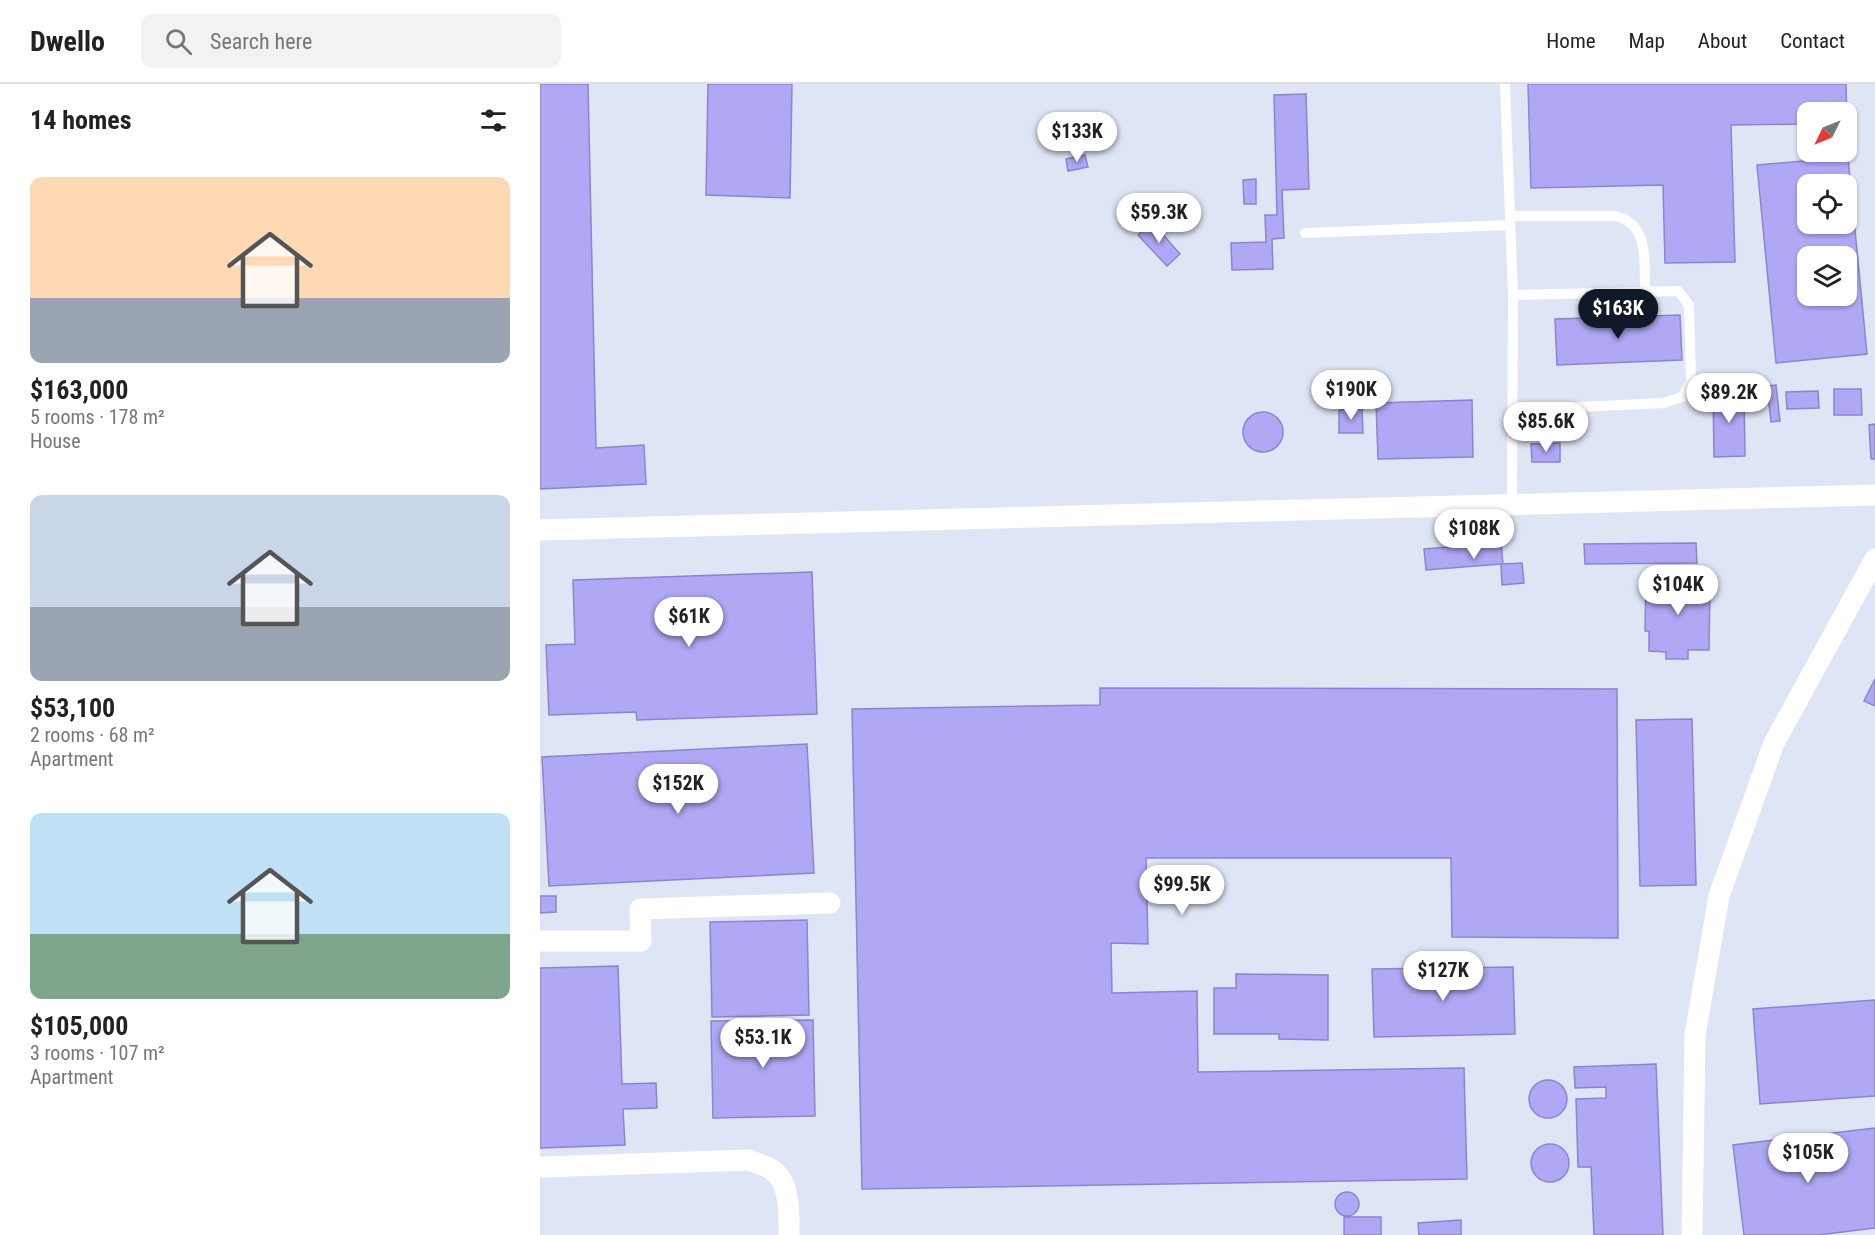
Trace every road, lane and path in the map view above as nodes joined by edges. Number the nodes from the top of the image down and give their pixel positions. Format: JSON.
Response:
{"nodes":[{"id":1,"x":1505,"y":84,"type":"edge"},
{"id":2,"x":1510,"y":221,"type":"junction"},
{"id":3,"x":1305,"y":232,"type":"dead end"},
{"id":4,"x":1645,"y":290,"type":"junction"},
{"id":5,"x":1513,"y":295,"type":"junction"},
{"id":6,"x":1514,"y":410,"type":"junction"},
{"id":7,"x":1875,"y":495,"type":"edge"},
{"id":8,"x":1512,"y":503,"type":"junction"},
{"id":9,"x":540,"y":530,"type":"edge"},
{"id":10,"x":1875,"y":559,"type":"edge"},
{"id":11,"x":830,"y":903,"type":"dead end"},
{"id":12,"x":540,"y":941,"type":"edge"},
{"id":13,"x":544,"y":1167,"type":"dead end"},
{"id":14,"x":789,"y":1235,"type":"edge"},
{"id":15,"x":1692,"y":1235,"type":"edge"}],
"edges":[{"from":1,"to":2,"type":"lane"},
{"from":2,"to":3,"type":"lane"},
{"from":2,"to":4,"type":"lane"},
{"from":2,"to":5,"type":"lane"},
{"from":4,"to":5,"type":"lane"},
{"from":4,"to":6,"type":"lane"},
{"from":5,"to":6,"type":"lane"},
{"from":6,"to":8,"type":"lane"},
{"from":7,"to":8,"type":"street"},
{"from":8,"to":9,"type":"street"},
{"from":10,"to":15,"type":"street"},
{"from":11,"to":12,"type":"street"},
{"from":13,"to":14,"type":"street"}]}
